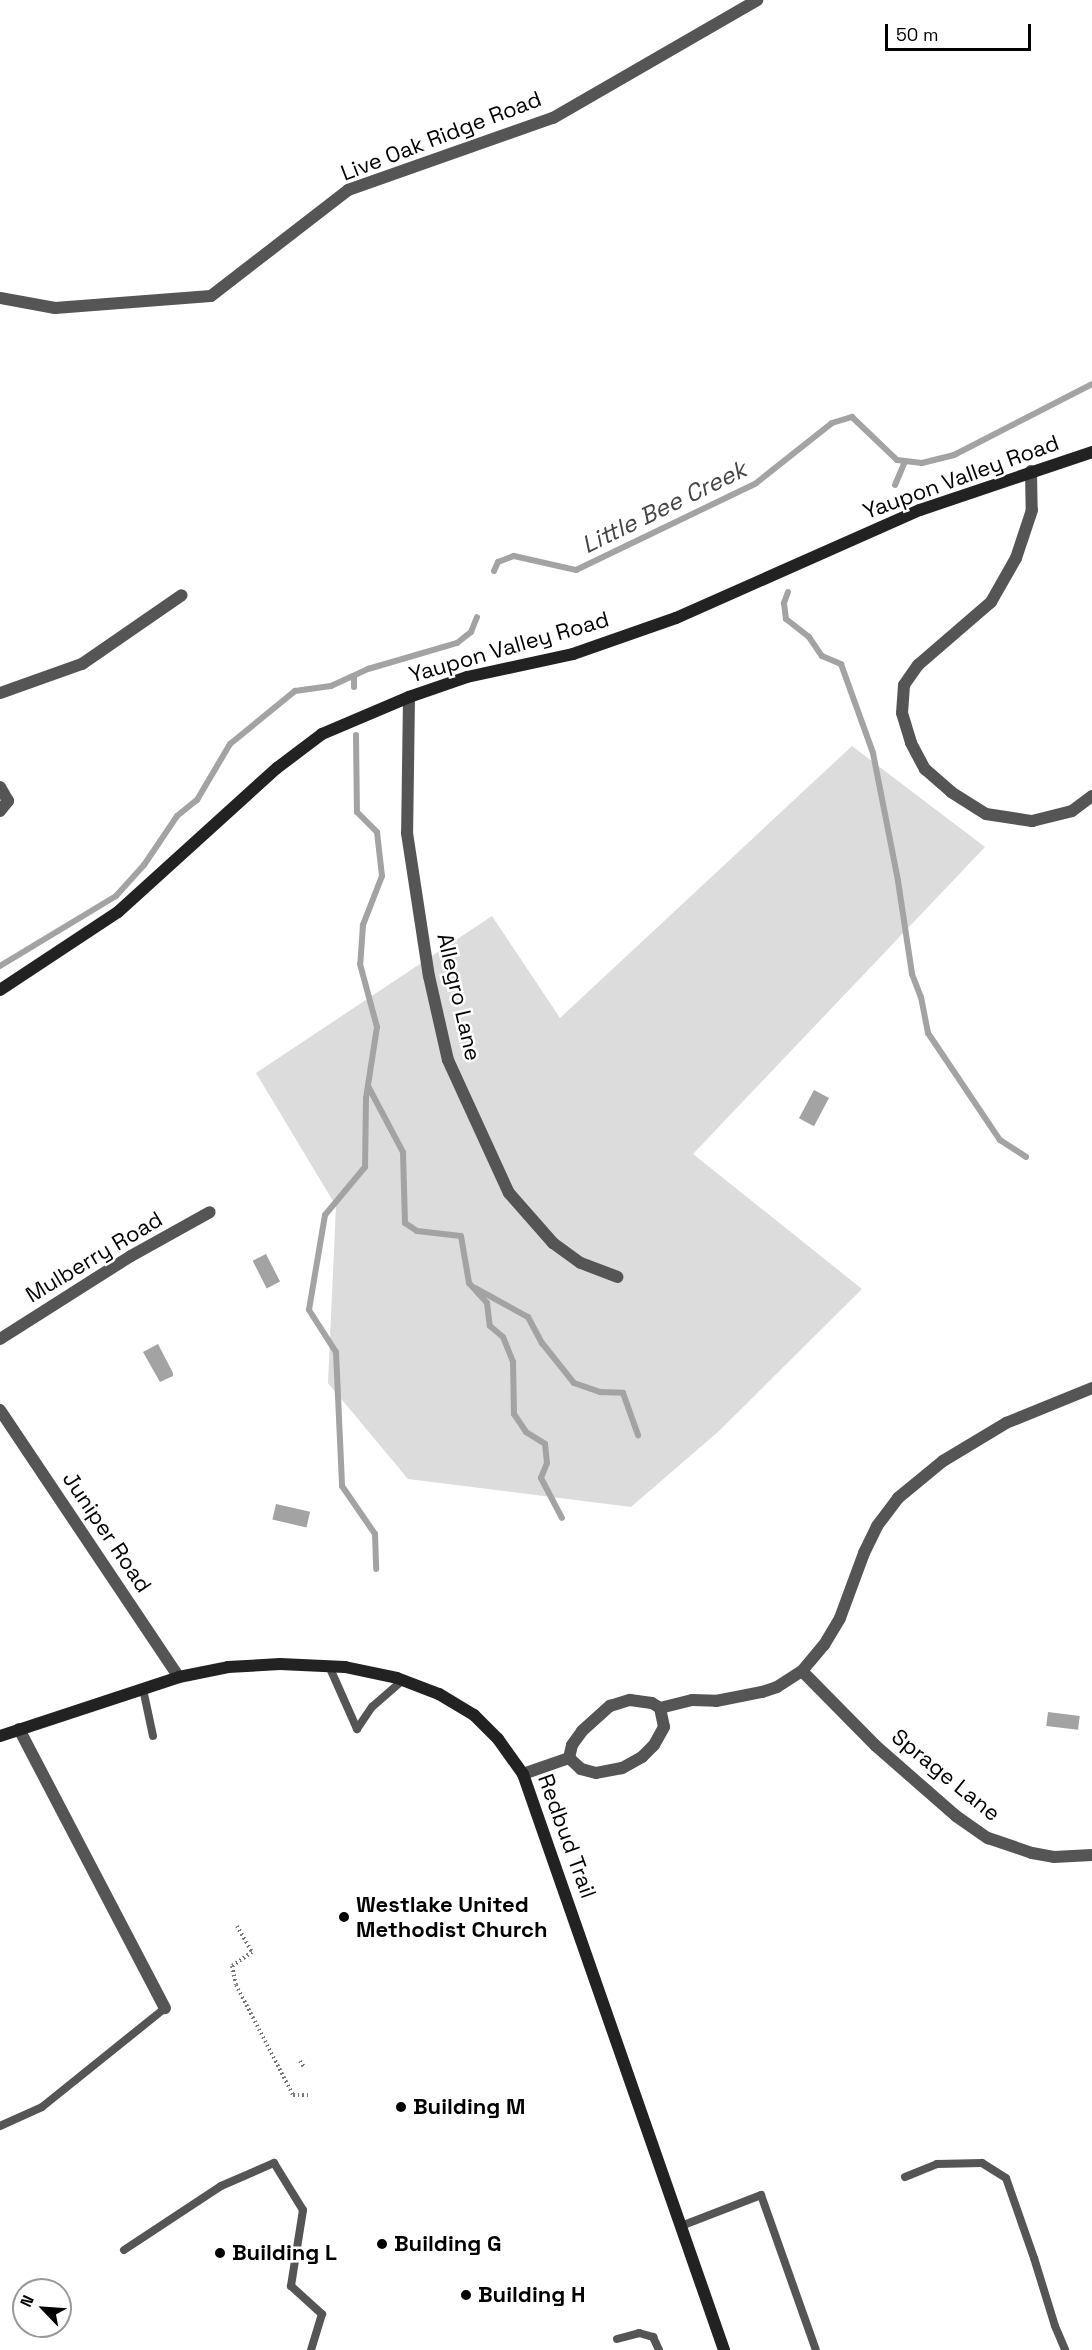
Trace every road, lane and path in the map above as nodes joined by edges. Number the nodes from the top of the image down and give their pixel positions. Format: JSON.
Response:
{"nodes":[{"id":1,"x":757,"y":0,"type":"edge"},
{"id":2,"x":0,"y":298,"type":"edge"},
{"id":3,"x":1092,"y":452,"type":"edge"},
{"id":4,"x":1031,"y":471,"type":"junction"},
{"id":5,"x":182,"y":595,"type":"dead end"},
{"id":6,"x":0,"y":693,"type":"edge"},
{"id":7,"x":409,"y":697,"type":"junction"},
{"id":8,"x":0,"y":787,"type":"edge"},
{"id":9,"x":1092,"y":796,"type":"edge"},
{"id":10,"x":0,"y":811,"type":"edge"},
{"id":11,"x":0,"y":990,"type":"edge"},
{"id":12,"x":210,"y":1212,"type":"dead end"},
{"id":13,"x":617,"y":1277,"type":"dead end"},
{"id":14,"x":0,"y":1339,"type":"edge"},
{"id":15,"x":1092,"y":1388,"type":"edge"},
{"id":16,"x":0,"y":1410,"type":"edge"},
{"id":17,"x":330,"y":1666,"type":"junction"},
{"id":18,"x":802,"y":1671,"type":"junction"},
{"id":19,"x":179,"y":1677,"type":"junction"},
{"id":20,"x":403,"y":1680,"type":"junction"},
{"id":21,"x":143,"y":1689,"type":"junction"},
{"id":22,"x":660,"y":1708,"type":"junction"},
{"id":23,"x":19,"y":1729,"type":"junction"},
{"id":24,"x":0,"y":1736,"type":"edge"},
{"id":25,"x":153,"y":1736,"type":"dead end"},
{"id":26,"x":569,"y":1758,"type":"junction"},
{"id":27,"x":523,"y":1774,"type":"junction"},
{"id":28,"x":1092,"y":1855,"type":"edge"},
{"id":29,"x":237,"y":1926,"type":"dead end"},
{"id":30,"x":165,"y":2008,"type":"joint"},
{"id":31,"x":300,"y":2061,"type":"dead end"},
{"id":32,"x":304,"y":2067,"type":"dead end"},
{"id":33,"x":308,"y":2095,"type":"dead end"},
{"id":34,"x":0,"y":2127,"type":"edge"},
{"id":35,"x":904,"y":2177,"type":"dead end"},
{"id":36,"x":681,"y":2226,"type":"junction"},
{"id":37,"x":124,"y":2250,"type":"dead end"},
{"id":38,"x":617,"y":2339,"type":"dead end"},
{"id":39,"x":311,"y":2350,"type":"edge"},
{"id":40,"x":659,"y":2350,"type":"edge"},
{"id":41,"x":724,"y":2350,"type":"edge"},
{"id":42,"x":816,"y":2350,"type":"edge"},
{"id":43,"x":1065,"y":2350,"type":"edge"}],
"edges":[{"from":1,"to":2,"type":"street","name":"Live Oak Ridge Road"},
{"from":3,"to":4,"type":"street","name":"Yaupon Valley Road"},
{"from":4,"to":7,"type":"street","name":"Yaupon Valley Road"},
{"from":4,"to":9,"type":"street"},
{"from":5,"to":6,"type":"street"},
{"from":7,"to":11,"type":"street","name":"Yaupon Valley Road"},
{"from":7,"to":13,"type":"street","name":"Allegro Lane"},
{"from":8,"to":10,"type":"street"},
{"from":12,"to":14,"type":"street","name":"Mulberry Road"},
{"from":15,"to":18,"type":"street"},
{"from":16,"to":19,"type":"street","name":"Juniper Road"},
{"from":17,"to":19,"type":"street","name":"Redbud Trail"},
{"from":17,"to":20,"type":"street","name":"Redbud Trail"},
{"from":17,"to":20,"type":"lane"},
{"from":18,"to":22,"type":"street"},
{"from":18,"to":28,"type":"street","name":"Sprage Lane"},
{"from":19,"to":21,"type":"street","name":"Redbud Trail"},
{"from":20,"to":27,"type":"street","name":"Redbud Trail"},
{"from":21,"to":23,"type":"street","name":"Redbud Trail"},
{"from":21,"to":25,"type":"lane"},
{"from":22,"to":26,"type":"street"},
{"from":22,"to":26,"type":"street"},
{"from":23,"to":24,"type":"street","name":"Redbud Trail"},
{"from":23,"to":30,"type":"street"},
{"from":26,"to":27,"type":"street"},
{"from":27,"to":36,"type":"street","name":"Redbud Trail"},
{"from":29,"to":33,"type":"path"},
{"from":30,"to":34,"type":"lane"},
{"from":31,"to":32,"type":"path"},
{"from":35,"to":43,"type":"lane"},
{"from":36,"to":41,"type":"street","name":"Redbud Trail"},
{"from":36,"to":42,"type":"lane"},
{"from":37,"to":39,"type":"lane"},
{"from":38,"to":40,"type":"lane"}]}
